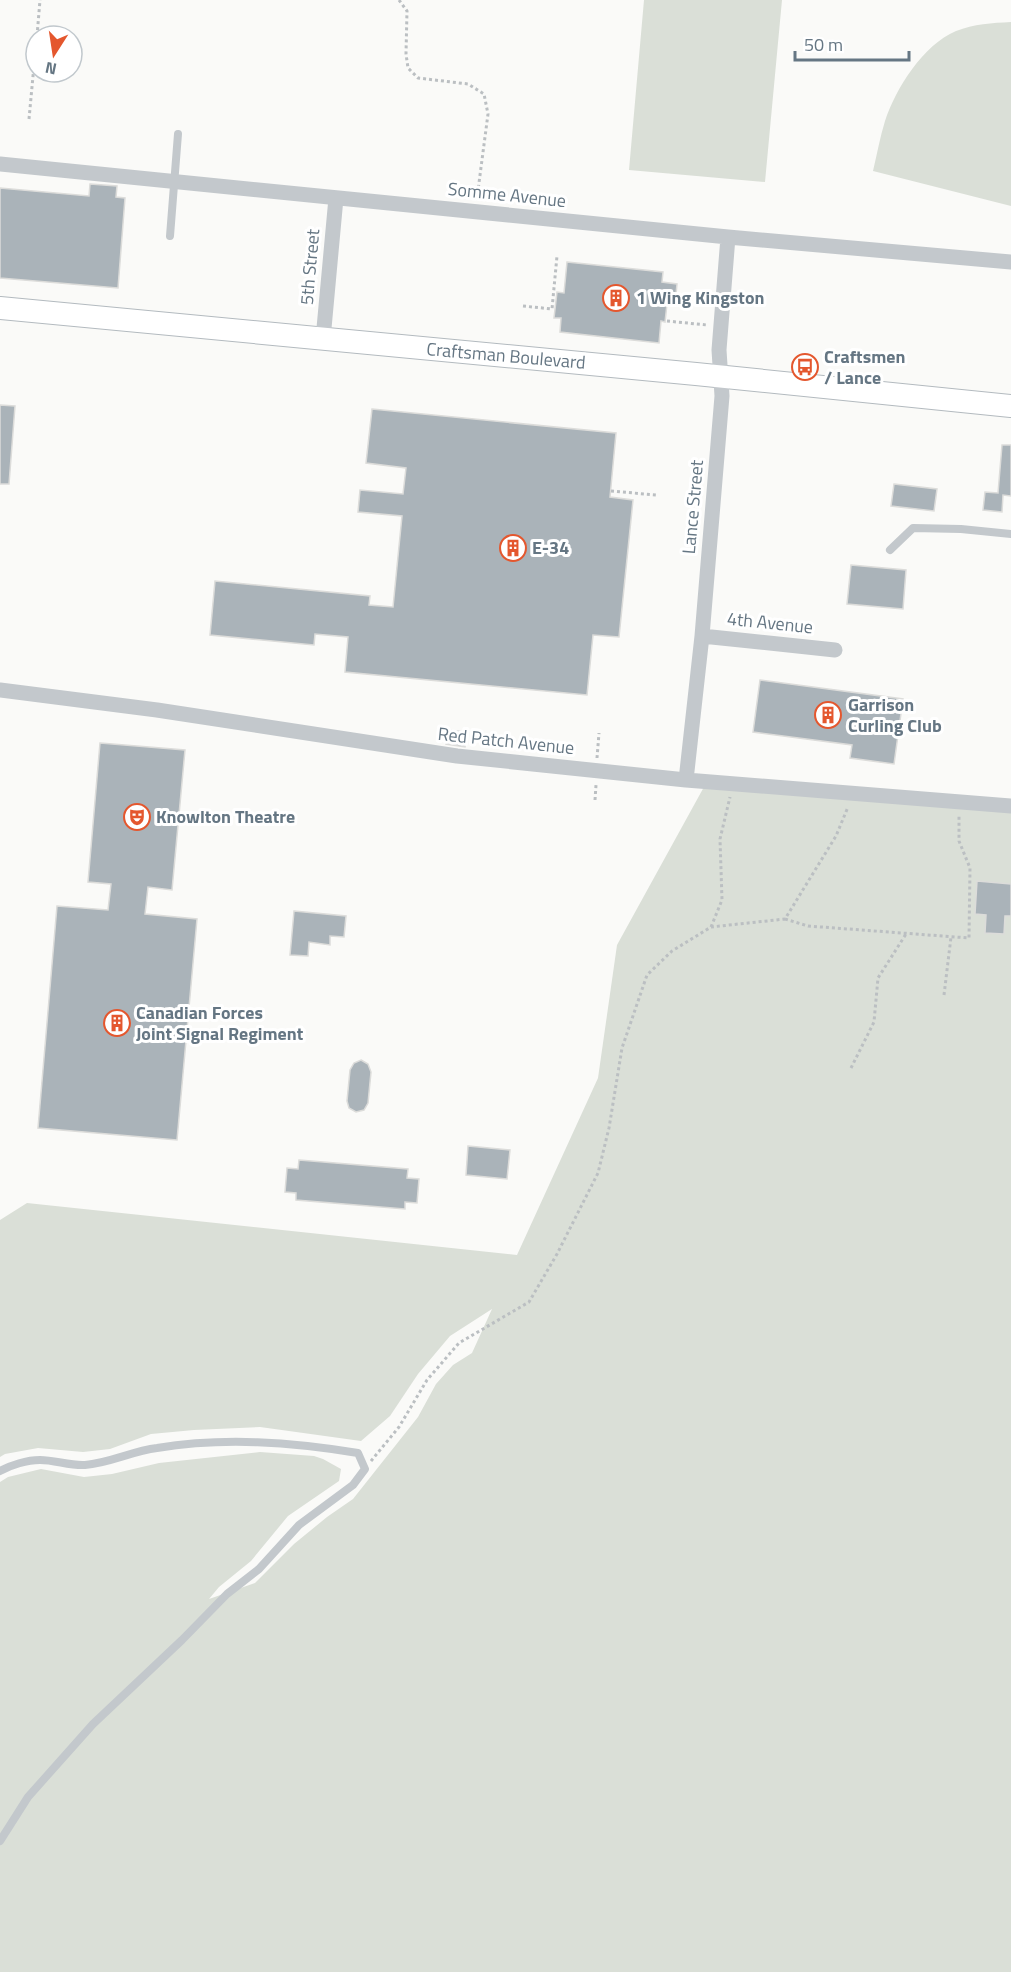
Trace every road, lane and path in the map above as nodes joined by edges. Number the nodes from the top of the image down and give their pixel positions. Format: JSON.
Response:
{"nodes":[{"id":1,"x":40,"y":0,"type":"edge"},
{"id":2,"x":399,"y":0,"type":"edge"},
{"id":3,"x":38,"y":24,"type":"edge"},
{"id":4,"x":32,"y":84,"type":"edge"},
{"id":5,"x":28,"y":119,"type":"dead end"},
{"id":6,"x":178,"y":134,"type":"dead end"},
{"id":7,"x":0,"y":164,"type":"edge"},
{"id":8,"x":174,"y":182,"type":"junction"},
{"id":9,"x":336,"y":198,"type":"junction"},
{"id":10,"x":475,"y":212,"type":"junction"},
{"id":11,"x":170,"y":236,"type":"dead end"},
{"id":12,"x":728,"y":237,"type":"junction"},
{"id":13,"x":557,"y":256,"type":"dead end"},
{"id":14,"x":1011,"y":262,"type":"edge"},
{"id":15,"x":523,"y":306,"type":"dead end"},
{"id":16,"x":0,"y":308,"type":"edge"},
{"id":17,"x":667,"y":321,"type":"dead end"},
{"id":18,"x":722,"y":326,"type":"junction"},
{"id":19,"x":323,"y":339,"type":"junction"},
{"id":20,"x":721,"y":376,"type":"junction"},
{"id":21,"x":1011,"y":406,"type":"edge"},
{"id":22,"x":612,"y":491,"type":"dead end"},
{"id":23,"x":656,"y":495,"type":"dead end"},
{"id":24,"x":1011,"y":534,"type":"edge"},
{"id":25,"x":890,"y":550,"type":"dead end"},
{"id":26,"x":702,"y":636,"type":"junction"},
{"id":27,"x":835,"y":650,"type":"dead end"},
{"id":28,"x":0,"y":690,"type":"edge"},
{"id":29,"x":686,"y":780,"type":"junction"},
{"id":30,"x":733,"y":783,"type":"junction"},
{"id":31,"x":853,"y":794,"type":"junction"},
{"id":32,"x":960,"y":802,"type":"junction"},
{"id":33,"x":1011,"y":806,"type":"edge"},
{"id":34,"x":785,"y":919,"type":"junction"},
{"id":35,"x":711,"y":927,"type":"junction"},
{"id":36,"x":906,"y":934,"type":"junction"},
{"id":37,"x":951,"y":937,"type":"junction"},
{"id":38,"x":944,"y":995,"type":"dead end"},
{"id":39,"x":851,"y":1068,"type":"dead end"},
{"id":40,"x":364,"y":1469,"type":"junction"},
{"id":41,"x":0,"y":1471,"type":"edge"},
{"id":42,"x":0,"y":1841,"type":"edge"}],
"edges":[{"from":1,"to":3,"type":"path"},
{"from":2,"to":10,"type":"path"},
{"from":4,"to":5,"type":"path"},
{"from":6,"to":8,"type":"lane"},
{"from":7,"to":8,"type":"street","name":"Somme Avenue"},
{"from":8,"to":9,"type":"street","name":"Somme Avenue"},
{"from":8,"to":11,"type":"lane"},
{"from":9,"to":10,"type":"street","name":"Somme Avenue"},
{"from":9,"to":19,"type":"street","name":"5th Street"},
{"from":10,"to":12,"type":"street","name":"Somme Avenue"},
{"from":12,"to":14,"type":"street","name":"Somme Avenue"},
{"from":12,"to":18,"type":"street","name":"Lance Street"},
{"from":13,"to":15,"type":"path"},
{"from":16,"to":19,"type":"street","name":"Craftsman Boulevard"},
{"from":17,"to":18,"type":"path"},
{"from":18,"to":20,"type":"street","name":"Lance Street"},
{"from":19,"to":20,"type":"street","name":"Craftsman Boulevard"},
{"from":20,"to":21,"type":"street","name":"Craftsman Boulevard"},
{"from":20,"to":26,"type":"street","name":"Lance Street"},
{"from":22,"to":23,"type":"path"},
{"from":24,"to":25,"type":"lane"},
{"from":26,"to":27,"type":"street","name":"4th Avenue"},
{"from":26,"to":29,"type":"street","name":"Lance Street"},
{"from":28,"to":29,"type":"street","name":"Red Patch Avenue"},
{"from":29,"to":30,"type":"street","name":"Red Patch Avenue"},
{"from":30,"to":31,"type":"street","name":"Red Patch Avenue"},
{"from":30,"to":35,"type":"path"},
{"from":31,"to":32,"type":"street","name":"Red Patch Avenue"},
{"from":31,"to":34,"type":"path"},
{"from":32,"to":33,"type":"street","name":"Red Patch Avenue"},
{"from":32,"to":37,"type":"path"},
{"from":34,"to":35,"type":"path"},
{"from":34,"to":36,"type":"path"},
{"from":35,"to":40,"type":"path"},
{"from":36,"to":37,"type":"path"},
{"from":36,"to":39,"type":"path"},
{"from":37,"to":38,"type":"path"},
{"from":40,"to":41,"type":"lane"},
{"from":40,"to":42,"type":"lane"}]}
